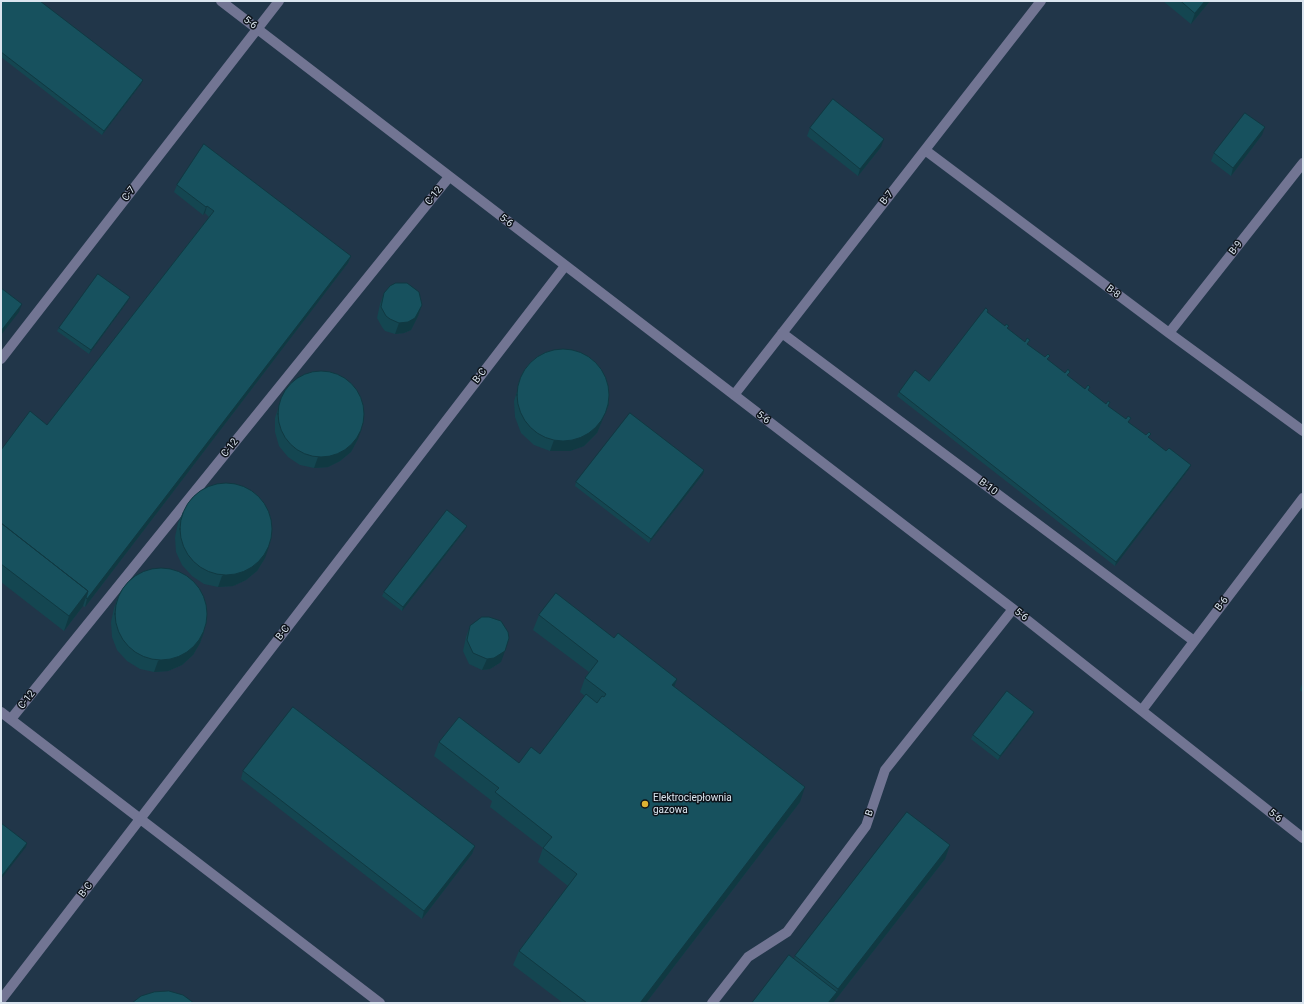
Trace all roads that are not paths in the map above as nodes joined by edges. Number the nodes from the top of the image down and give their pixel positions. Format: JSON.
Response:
{"nodes":[{"id":1,"x":221,"y":1,"type":"edge"},
{"id":2,"x":279,"y":1,"type":"edge"},
{"id":3,"x":1041,"y":1,"type":"edge"},
{"id":4,"x":258,"y":29,"type":"junction"},
{"id":5,"x":925,"y":150,"type":"junction"},
{"id":6,"x":1303,"y":163,"type":"edge"},
{"id":7,"x":450,"y":177,"type":"junction"},
{"id":8,"x":565,"y":266,"type":"junction"},
{"id":9,"x":782,"y":333,"type":"junction"},
{"id":10,"x":1169,"y":333,"type":"junction"},
{"id":11,"x":1,"y":359,"type":"edge"},
{"id":12,"x":734,"y":395,"type":"junction"},
{"id":13,"x":1303,"y":431,"type":"edge"},
{"id":14,"x":1303,"y":498,"type":"edge"},
{"id":15,"x":1013,"y":609,"type":"junction"},
{"id":16,"x":1194,"y":641,"type":"junction"},
{"id":17,"x":1142,"y":710,"type":"junction"},
{"id":18,"x":1,"y":712,"type":"edge"},
{"id":19,"x":11,"y":720,"type":"junction"},
{"id":20,"x":140,"y":819,"type":"junction"},
{"id":21,"x":1303,"y":838,"type":"edge"},
{"id":22,"x":1,"y":1000,"type":"edge"},
{"id":23,"x":380,"y":1003,"type":"edge"},
{"id":24,"x":712,"y":1003,"type":"edge"}],
"edges":[{"from":1,"to":4,"type":"lane","name":"5-6"},
{"from":2,"to":4,"type":"lane","name":"C-7"},
{"from":3,"to":5,"type":"lane","name":"B-7"},
{"from":4,"to":7,"type":"lane","name":"5-6"},
{"from":4,"to":11,"type":"lane","name":"C-7"},
{"from":5,"to":9,"type":"lane","name":"B-7"},
{"from":5,"to":10,"type":"lane","name":"B-8"},
{"from":6,"to":10,"type":"lane","name":"B-9"},
{"from":7,"to":8,"type":"lane","name":"5-6"},
{"from":7,"to":19,"type":"lane","name":"C-12"},
{"from":8,"to":12,"type":"lane","name":"5-6"},
{"from":8,"to":20,"type":"lane","name":"B-C"},
{"from":9,"to":12,"type":"lane","name":"B-7"},
{"from":9,"to":16,"type":"lane","name":"B-10"},
{"from":10,"to":13,"type":"lane","name":"B-8"},
{"from":12,"to":15,"type":"lane","name":"5-6"},
{"from":14,"to":16,"type":"lane","name":"B-6"},
{"from":15,"to":17,"type":"lane","name":"5-6"},
{"from":15,"to":24,"type":"lane","name":"B"},
{"from":16,"to":17,"type":"lane","name":"B-6"},
{"from":17,"to":21,"type":"lane","name":"5-6"},
{"from":18,"to":19,"type":"lane"},
{"from":19,"to":20,"type":"lane"},
{"from":20,"to":22,"type":"lane","name":"B-C"},
{"from":20,"to":23,"type":"lane"}]}
